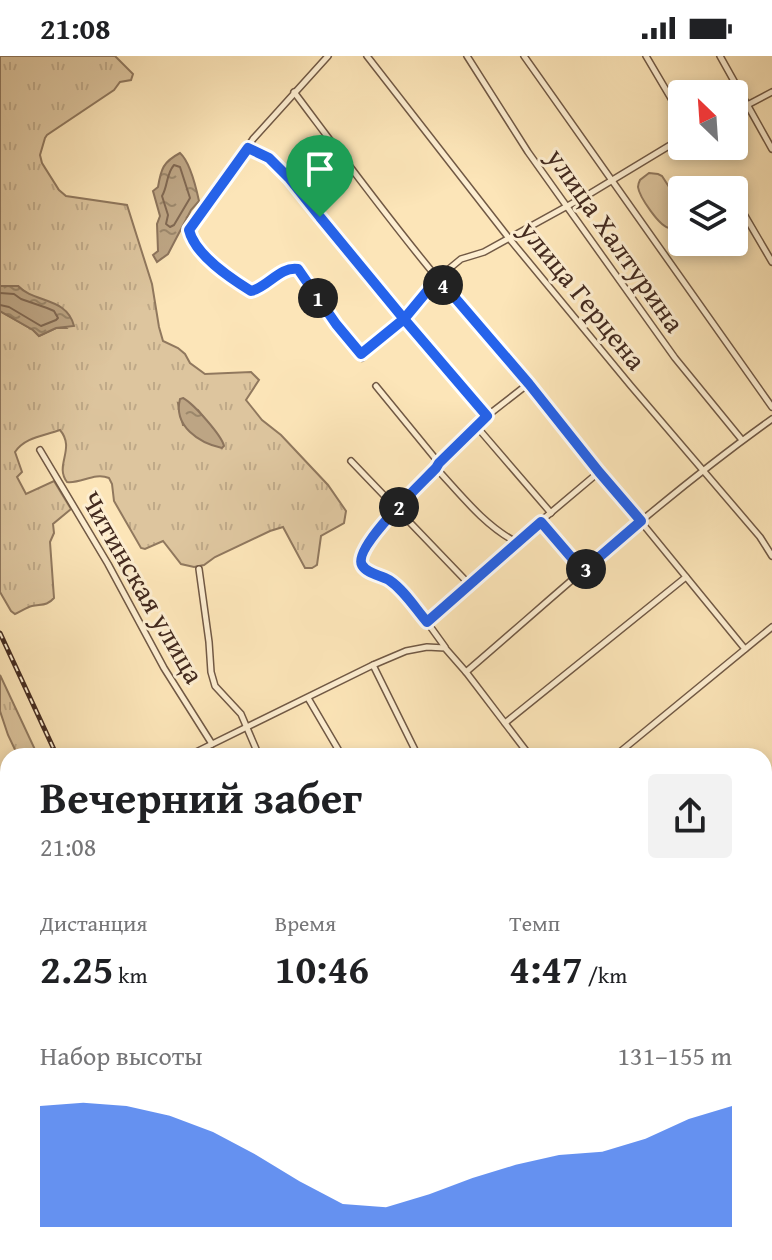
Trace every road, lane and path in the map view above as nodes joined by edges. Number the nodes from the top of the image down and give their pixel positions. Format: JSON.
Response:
{"nodes":[{"id":1,"x":328,"y":56,"type":"edge"},
{"id":2,"x":367,"y":56,"type":"edge"},
{"id":3,"x":467,"y":56,"type":"edge"},
{"id":4,"x":524,"y":56,"type":"edge"},
{"id":5,"x":646,"y":56,"type":"edge"},
{"id":6,"x":720,"y":56,"type":"edge"},
{"id":7,"x":733,"y":80,"type":"edge"},
{"id":8,"x":294,"y":92,"type":"junction"},
{"id":9,"x":772,"y":92,"type":"edge"},
{"id":10,"x":668,"y":93,"type":"edge"},
{"id":11,"x":748,"y":104,"type":"edge"},
{"id":12,"x":748,"y":107,"type":"edge"},
{"id":13,"x":668,"y":147,"type":"edge"},
{"id":14,"x":248,"y":148,"type":"junction"},
{"id":15,"x":772,"y":149,"type":"edge"},
{"id":16,"x":613,"y":181,"type":"junction"},
{"id":17,"x":567,"y":206,"type":"junction"},
{"id":18,"x":748,"y":221,"type":"edge"},
{"id":19,"x":508,"y":237,"type":"junction"},
{"id":20,"x":772,"y":262,"type":"edge"},
{"id":21,"x":438,"y":278,"type":"junction"},
{"id":22,"x":404,"y":319,"type":"junction"},
{"id":23,"x":529,"y":384,"type":"junction"},
{"id":24,"x":376,"y":386,"type":"dead end"},
{"id":25,"x":772,"y":407,"type":"edge"},
{"id":26,"x":487,"y":416,"type":"junction"},
{"id":27,"x":772,"y":419,"type":"edge"},
{"id":28,"x":477,"y":427,"type":"junction"},
{"id":29,"x":742,"y":440,"type":"junction"},
{"id":30,"x":40,"y":450,"type":"dead end"},
{"id":31,"x":351,"y":461,"type":"dead end"},
{"id":32,"x":438,"y":466,"type":"junction"},
{"id":33,"x":704,"y":471,"type":"junction"},
{"id":34,"x":599,"y":472,"type":"junction"},
{"id":35,"x":397,"y":509,"type":"junction"},
{"id":36,"x":551,"y":513,"type":"junction"},
{"id":37,"x":641,"y":521,"type":"junction"},
{"id":38,"x":541,"y":522,"type":"junction"},
{"id":39,"x":516,"y":542,"type":"junction"},
{"id":40,"x":772,"y":556,"type":"edge"},
{"id":41,"x":199,"y":569,"type":"dead end"},
{"id":42,"x":583,"y":571,"type":"junction"},
{"id":43,"x":686,"y":577,"type":"junction"},
{"id":44,"x":469,"y":584,"type":"junction"},
{"id":45,"x":427,"y":622,"type":"junction"},
{"id":46,"x":772,"y":627,"type":"edge"},
{"id":47,"x":445,"y":648,"type":"junction"},
{"id":48,"x":745,"y":649,"type":"junction"},
{"id":49,"x":373,"y":665,"type":"junction"},
{"id":50,"x":466,"y":672,"type":"junction"},
{"id":51,"x":308,"y":698,"type":"junction"},
{"id":52,"x":505,"y":723,"type":"junction"},
{"id":53,"x":247,"y":727,"type":"junction"},
{"id":54,"x":212,"y":744,"type":"junction"},
{"id":55,"x":204,"y":748,"type":"edge"},
{"id":56,"x":256,"y":748,"type":"edge"},
{"id":57,"x":337,"y":748,"type":"edge"},
{"id":58,"x":414,"y":748,"type":"edge"},
{"id":59,"x":524,"y":748,"type":"edge"},
{"id":60,"x":625,"y":748,"type":"edge"}],
"edges":[{"from":1,"to":8,"type":"street"},
{"from":2,"to":19,"type":"street","name":"улица Герцена"},
{"from":3,"to":17,"type":"street","name":"улица Халтурина"},
{"from":4,"to":16,"type":"street"},
{"from":5,"to":10,"type":"street"},
{"from":6,"to":7,"type":"street"},
{"from":8,"to":14,"type":"street"},
{"from":8,"to":21,"type":"street"},
{"from":9,"to":11,"type":"street"},
{"from":12,"to":15,"type":"street"},
{"from":13,"to":16,"type":"street"},
{"from":14,"to":22,"type":"street"},
{"from":14,"to":22,"type":"street"},
{"from":16,"to":17,"type":"street"},
{"from":16,"to":25,"type":"street"},
{"from":17,"to":19,"type":"street"},
{"from":17,"to":29,"type":"street","name":"улица Халтурина"},
{"from":18,"to":20,"type":"street"},
{"from":19,"to":21,"type":"street"},
{"from":19,"to":33,"type":"street","name":"улица Герцена"},
{"from":21,"to":22,"type":"street"},
{"from":21,"to":23,"type":"street"},
{"from":22,"to":26,"type":"street"},
{"from":23,"to":26,"type":"street"},
{"from":23,"to":34,"type":"street"},
{"from":24,"to":32,"type":"street"},
{"from":26,"to":28,"type":"street"},
{"from":27,"to":29,"type":"street"},
{"from":28,"to":32,"type":"street"},
{"from":28,"to":36,"type":"street"},
{"from":29,"to":33,"type":"street"},
{"from":30,"to":54,"type":"street","name":"Читинская улица"},
{"from":31,"to":35,"type":"street"},
{"from":32,"to":35,"type":"street"},
{"from":32,"to":39,"type":"street"},
{"from":33,"to":37,"type":"street"},
{"from":33,"to":40,"type":"street","name":"улица Герцена"},
{"from":34,"to":36,"type":"street"},
{"from":34,"to":37,"type":"street"},
{"from":35,"to":44,"type":"street"},
{"from":35,"to":45,"type":"street"},
{"from":36,"to":38,"type":"street"},
{"from":37,"to":42,"type":"street"},
{"from":37,"to":43,"type":"street"},
{"from":38,"to":39,"type":"street"},
{"from":38,"to":42,"type":"street"},
{"from":39,"to":44,"type":"street"},
{"from":41,"to":53,"type":"street"},
{"from":42,"to":50,"type":"street"},
{"from":43,"to":48,"type":"street"},
{"from":43,"to":52,"type":"street"},
{"from":44,"to":45,"type":"street"},
{"from":45,"to":47,"type":"street"},
{"from":46,"to":48,"type":"street"},
{"from":47,"to":49,"type":"street"},
{"from":47,"to":50,"type":"street"},
{"from":48,"to":60,"type":"street"},
{"from":49,"to":51,"type":"street"},
{"from":49,"to":58,"type":"street"},
{"from":50,"to":52,"type":"street"},
{"from":51,"to":53,"type":"street"},
{"from":51,"to":57,"type":"street"},
{"from":52,"to":59,"type":"street"},
{"from":53,"to":54,"type":"street"},
{"from":53,"to":56,"type":"street"},
{"from":54,"to":55,"type":"street"}]}
